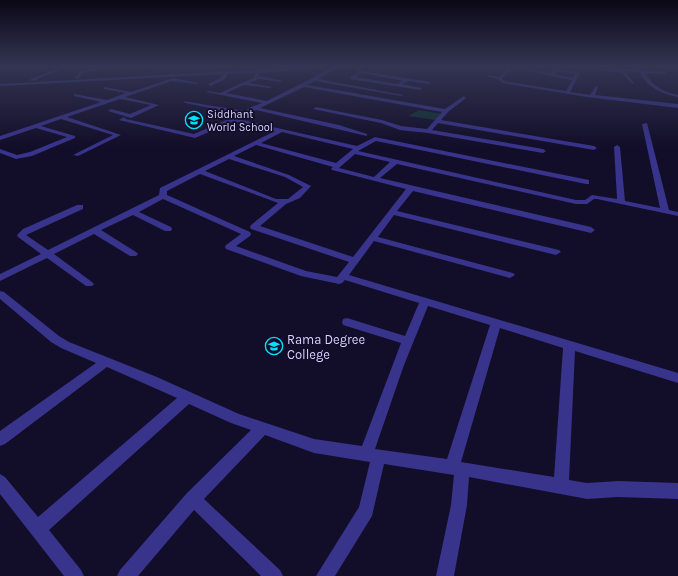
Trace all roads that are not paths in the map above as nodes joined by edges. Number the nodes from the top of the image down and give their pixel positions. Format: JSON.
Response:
{"nodes":[{"id":1,"x":131,"y":93,"type":"edge"},
{"id":2,"x":214,"y":93,"type":"edge"},
{"id":3,"x":285,"y":93,"type":"edge"},
{"id":4,"x":341,"y":93,"type":"edge"},
{"id":5,"x":389,"y":93,"type":"edge"},
{"id":6,"x":567,"y":93,"type":"edge"},
{"id":7,"x":593,"y":93,"type":"edge"},
{"id":8,"x":667,"y":93,"type":"edge"},
{"id":9,"x":221,"y":94,"type":"joint"},
{"id":10,"x":76,"y":95,"type":"dead end"},
{"id":11,"x":401,"y":95,"type":"dead end"},
{"id":12,"x":592,"y":96,"type":"junction"},
{"id":13,"x":678,"y":96,"type":"edge"},
{"id":14,"x":120,"y":97,"type":"junction"},
{"id":15,"x":464,"y":97,"type":"dead end"},
{"id":16,"x":107,"y":101,"type":"junction"},
{"id":17,"x":185,"y":102,"type":"dead end"},
{"id":18,"x":266,"y":102,"type":"junction"},
{"id":19,"x":678,"y":106,"type":"edge"},
{"id":20,"x":253,"y":108,"type":"junction"},
{"id":21,"x":316,"y":109,"type":"dead end"},
{"id":22,"x":112,"y":111,"type":"dead end"},
{"id":23,"x":446,"y":111,"type":"junction"},
{"id":24,"x":245,"y":113,"type":"junction"},
{"id":25,"x":131,"y":116,"type":"junction"},
{"id":26,"x":61,"y":117,"type":"junction"},
{"id":27,"x":356,"y":117,"type":"junction"},
{"id":28,"x":233,"y":119,"type":"junction"},
{"id":29,"x":350,"y":120,"type":"dead end"},
{"id":30,"x":437,"y":121,"type":"junction"},
{"id":31,"x":344,"y":124,"type":"dead end"},
{"id":32,"x":645,"y":124,"type":"dead end"},
{"id":33,"x":36,"y":126,"type":"junction"},
{"id":34,"x":339,"y":127,"type":"junction"},
{"id":35,"x":281,"y":130,"type":"junction"},
{"id":36,"x":428,"y":131,"type":"junction"},
{"id":37,"x":365,"y":135,"type":"dead end"},
{"id":38,"x":0,"y":138,"type":"edge"},
{"id":39,"x":255,"y":143,"type":"junction"},
{"id":40,"x":617,"y":147,"type":"dead end"},
{"id":41,"x":594,"y":148,"type":"dead end"},
{"id":42,"x":356,"y":150,"type":"junction"},
{"id":43,"x":0,"y":151,"type":"edge"},
{"id":44,"x":543,"y":152,"type":"dead end"},
{"id":45,"x":76,"y":155,"type":"dead end"},
{"id":46,"x":230,"y":157,"type":"junction"},
{"id":47,"x":396,"y":161,"type":"junction"},
{"id":48,"x":338,"y":166,"type":"junction"},
{"id":49,"x":198,"y":171,"type":"junction"},
{"id":50,"x":375,"y":179,"type":"junction"},
{"id":51,"x":586,"y":182,"type":"dead end"},
{"id":52,"x":410,"y":188,"type":"junction"},
{"id":53,"x":163,"y":196,"type":"junction"},
{"id":54,"x":284,"y":202,"type":"junction"},
{"id":55,"x":621,"y":202,"type":"junction"},
{"id":56,"x":80,"y":207,"type":"dead end"},
{"id":57,"x":133,"y":212,"type":"junction"},
{"id":58,"x":392,"y":212,"type":"junction"},
{"id":59,"x":665,"y":212,"type":"junction"},
{"id":60,"x":678,"y":214,"type":"edge"},
{"id":61,"x":254,"y":227,"type":"junction"},
{"id":62,"x":168,"y":229,"type":"dead end"},
{"id":63,"x":94,"y":230,"type":"junction"},
{"id":64,"x":591,"y":230,"type":"dead end"},
{"id":65,"x":247,"y":234,"type":"junction"},
{"id":66,"x":372,"y":238,"type":"junction"},
{"id":67,"x":556,"y":252,"type":"dead end"},
{"id":68,"x":48,"y":253,"type":"junction"},
{"id":69,"x":133,"y":254,"type":"dead end"},
{"id":70,"x":355,"y":261,"type":"junction"},
{"id":71,"x":510,"y":275,"type":"dead end"},
{"id":72,"x":343,"y":276,"type":"junction"},
{"id":73,"x":0,"y":278,"type":"edge"},
{"id":74,"x":89,"y":284,"type":"dead end"},
{"id":75,"x":0,"y":295,"type":"edge"},
{"id":76,"x":425,"y":301,"type":"junction"},
{"id":77,"x":347,"y":322,"type":"dead end"},
{"id":78,"x":496,"y":323,"type":"junction"},
{"id":79,"x":408,"y":341,"type":"junction"},
{"id":80,"x":569,"y":345,"type":"junction"},
{"id":81,"x":105,"y":362,"type":"junction"},
{"id":82,"x":678,"y":378,"type":"edge"},
{"id":83,"x":188,"y":397,"type":"junction"},
{"id":84,"x":263,"y":428,"type":"junction"},
{"id":85,"x":0,"y":439,"type":"edge"},
{"id":86,"x":372,"y":455,"type":"junction"},
{"id":87,"x":457,"y":469,"type":"junction"},
{"id":88,"x":0,"y":482,"type":"edge"},
{"id":89,"x":561,"y":486,"type":"junction"},
{"id":90,"x":678,"y":490,"type":"edge"},
{"id":91,"x":193,"y":499,"type":"junction"},
{"id":92,"x":38,"y":528,"type":"junction"},
{"id":93,"x":76,"y":576,"type":"edge"},
{"id":94,"x":126,"y":576,"type":"edge"},
{"id":95,"x":274,"y":576,"type":"edge"},
{"id":96,"x":326,"y":576,"type":"edge"},
{"id":97,"x":445,"y":576,"type":"edge"}],
"edges":[{"from":1,"to":14,"type":"street"},
{"from":2,"to":9,"type":"street"},
{"from":3,"to":18,"type":"street"},
{"from":4,"to":23,"type":"street"},
{"from":5,"to":11,"type":"street"},
{"from":6,"to":12,"type":"street"},
{"from":7,"to":12,"type":"street"},
{"from":8,"to":13,"type":"street"},
{"from":9,"to":18,"type":"street"},
{"from":10,"to":16,"type":"street"},
{"from":12,"to":19,"type":"street"},
{"from":14,"to":16,"type":"street"},
{"from":14,"to":25,"type":"street"},
{"from":15,"to":23,"type":"street"},
{"from":16,"to":26,"type":"street"},
{"from":17,"to":24,"type":"street"},
{"from":18,"to":20,"type":"street"},
{"from":20,"to":24,"type":"street"},
{"from":20,"to":34,"type":"street"},
{"from":21,"to":27,"type":"street"},
{"from":22,"to":25,"type":"street"},
{"from":23,"to":30,"type":"street"},
{"from":24,"to":28,"type":"street"},
{"from":25,"to":28,"type":"street"},
{"from":26,"to":33,"type":"street"},
{"from":26,"to":45,"type":"street"},
{"from":27,"to":29,"type":"street"},
{"from":27,"to":36,"type":"street"},
{"from":28,"to":35,"type":"street"},
{"from":30,"to":36,"type":"street"},
{"from":30,"to":41,"type":"street"},
{"from":31,"to":34,"type":"street"},
{"from":32,"to":59,"type":"street"},
{"from":33,"to":38,"type":"street"},
{"from":33,"to":43,"type":"street"},
{"from":34,"to":37,"type":"street"},
{"from":35,"to":39,"type":"street"},
{"from":35,"to":42,"type":"street"},
{"from":36,"to":44,"type":"street"},
{"from":39,"to":46,"type":"street"},
{"from":39,"to":48,"type":"street"},
{"from":40,"to":55,"type":"street"},
{"from":42,"to":47,"type":"street"},
{"from":42,"to":48,"type":"street"},
{"from":42,"to":51,"type":"street"},
{"from":46,"to":49,"type":"street"},
{"from":46,"to":54,"type":"street"},
{"from":47,"to":50,"type":"street"},
{"from":47,"to":55,"type":"street"},
{"from":48,"to":50,"type":"street"},
{"from":49,"to":53,"type":"street"},
{"from":49,"to":54,"type":"street"},
{"from":50,"to":52,"type":"street"},
{"from":52,"to":58,"type":"street"},
{"from":52,"to":64,"type":"street"},
{"from":53,"to":57,"type":"street"},
{"from":53,"to":65,"type":"street"},
{"from":54,"to":61,"type":"street"},
{"from":55,"to":59,"type":"street"},
{"from":56,"to":68,"type":"street"},
{"from":57,"to":62,"type":"street"},
{"from":57,"to":63,"type":"street"},
{"from":58,"to":66,"type":"street"},
{"from":58,"to":67,"type":"street"},
{"from":59,"to":60,"type":"street"},
{"from":61,"to":65,"type":"street"},
{"from":61,"to":70,"type":"street"},
{"from":63,"to":68,"type":"street"},
{"from":63,"to":69,"type":"street"},
{"from":65,"to":72,"type":"street"},
{"from":66,"to":70,"type":"street"},
{"from":66,"to":71,"type":"street"},
{"from":68,"to":73,"type":"street"},
{"from":68,"to":74,"type":"street"},
{"from":70,"to":72,"type":"street"},
{"from":72,"to":76,"type":"street"},
{"from":75,"to":81,"type":"street"},
{"from":76,"to":78,"type":"street"},
{"from":76,"to":79,"type":"street"},
{"from":77,"to":79,"type":"street"},
{"from":78,"to":80,"type":"street"},
{"from":78,"to":87,"type":"street"},
{"from":79,"to":86,"type":"street"},
{"from":80,"to":82,"type":"street"},
{"from":80,"to":89,"type":"street"},
{"from":81,"to":83,"type":"street"},
{"from":81,"to":85,"type":"street"},
{"from":83,"to":84,"type":"street"},
{"from":83,"to":92,"type":"street"},
{"from":84,"to":86,"type":"street"},
{"from":84,"to":91,"type":"street"},
{"from":86,"to":87,"type":"street"},
{"from":86,"to":96,"type":"street"},
{"from":87,"to":89,"type":"street"},
{"from":87,"to":97,"type":"street"},
{"from":88,"to":92,"type":"street"},
{"from":89,"to":90,"type":"street"},
{"from":91,"to":94,"type":"street"},
{"from":91,"to":95,"type":"street"},
{"from":92,"to":93,"type":"street"}]}
